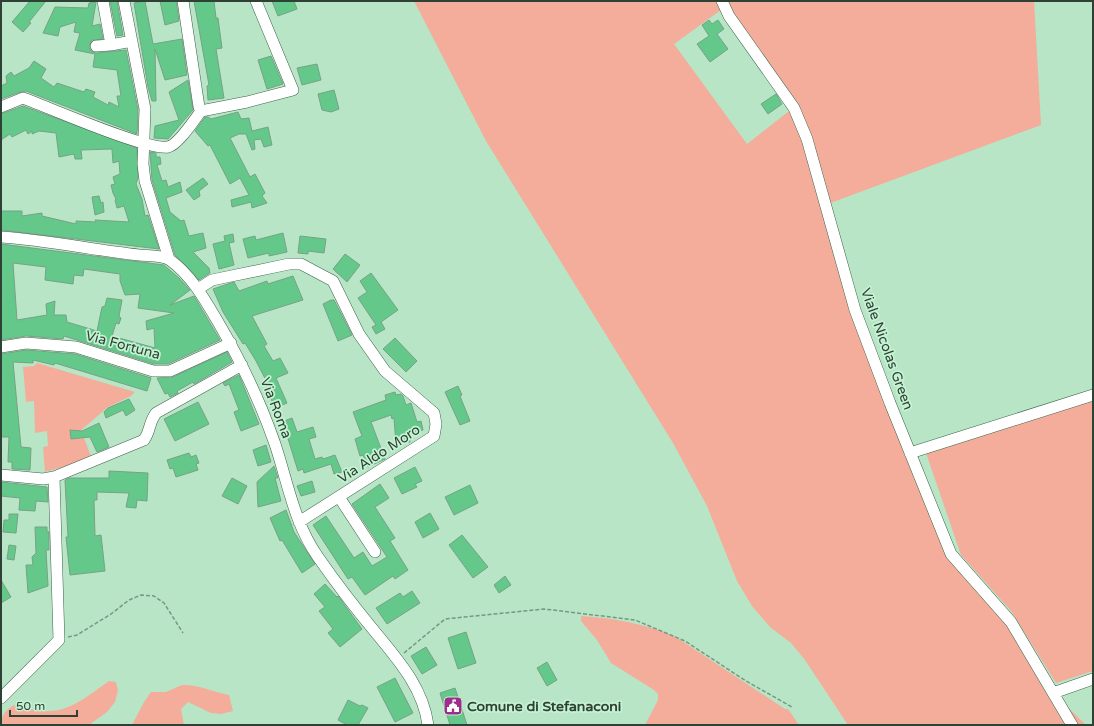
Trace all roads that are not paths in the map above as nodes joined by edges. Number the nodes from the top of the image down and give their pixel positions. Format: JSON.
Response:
{"nodes":[{"id":1,"x":103,"y":1,"type":"edge"},
{"id":2,"x":124,"y":1,"type":"edge"},
{"id":3,"x":183,"y":1,"type":"edge"},
{"id":4,"x":256,"y":1,"type":"edge"},
{"id":5,"x":722,"y":1,"type":"edge"},
{"id":6,"x":132,"y":41,"type":"junction"},
{"id":7,"x":111,"y":45,"type":"junction"},
{"id":8,"x":96,"y":46,"type":"dead end"},
{"id":9,"x":1,"y":107,"type":"edge"},
{"id":10,"x":201,"y":111,"type":"junction"},
{"id":11,"x":144,"y":143,"type":"junction"},
{"id":12,"x":1,"y":237,"type":"edge"},
{"id":13,"x":169,"y":259,"type":"junction"},
{"id":14,"x":198,"y":289,"type":"junction"},
{"id":15,"x":231,"y":343,"type":"junction"},
{"id":16,"x":1,"y":347,"type":"edge"},
{"id":17,"x":242,"y":365,"type":"junction"},
{"id":18,"x":1093,"y":395,"type":"edge"},
{"id":19,"x":910,"y":453,"type":"junction"},
{"id":20,"x":1,"y":475,"type":"edge"},
{"id":21,"x":54,"y":477,"type":"junction"},
{"id":22,"x":339,"y":497,"type":"junction"},
{"id":23,"x":299,"y":522,"type":"junction"},
{"id":24,"x":375,"y":552,"type":"dead end"},
{"id":25,"x":1093,"y":679,"type":"edge"},
{"id":26,"x":1053,"y":692,"type":"junction"},
{"id":27,"x":1,"y":698,"type":"edge"},
{"id":28,"x":427,"y":723,"type":"edge"},
{"id":29,"x":1072,"y":725,"type":"edge"}],
"edges":[{"from":1,"to":7,"type":"street"},
{"from":2,"to":6,"type":"street"},
{"from":3,"to":10,"type":"street"},
{"from":4,"to":10,"type":"street"},
{"from":5,"to":19,"type":"street","name":"Viale Nicolas Green"},
{"from":6,"to":7,"type":"street"},
{"from":6,"to":11,"type":"street"},
{"from":7,"to":8,"type":"street"},
{"from":9,"to":11,"type":"street"},
{"from":10,"to":11,"type":"street"},
{"from":11,"to":13,"type":"street"},
{"from":12,"to":13,"type":"street"},
{"from":13,"to":14,"type":"street","name":"Via Roma"},
{"from":14,"to":15,"type":"street","name":"Via Roma"},
{"from":14,"to":22,"type":"street","name":"Via Aldo Moro"},
{"from":15,"to":16,"type":"street","name":"Via Fortuna"},
{"from":15,"to":17,"type":"street","name":"Via Roma"},
{"from":17,"to":21,"type":"street"},
{"from":17,"to":23,"type":"street","name":"Via Roma"},
{"from":18,"to":19,"type":"street"},
{"from":19,"to":26,"type":"street","name":"Viale Nicolas Green"},
{"from":20,"to":21,"type":"street"},
{"from":21,"to":27,"type":"street"},
{"from":22,"to":23,"type":"street","name":"Via Aldo Moro"},
{"from":22,"to":24,"type":"street"},
{"from":23,"to":28,"type":"street","name":"Via Roma"},
{"from":25,"to":26,"type":"street"},
{"from":26,"to":29,"type":"street","name":"Viale Nicolas Green"}]}
